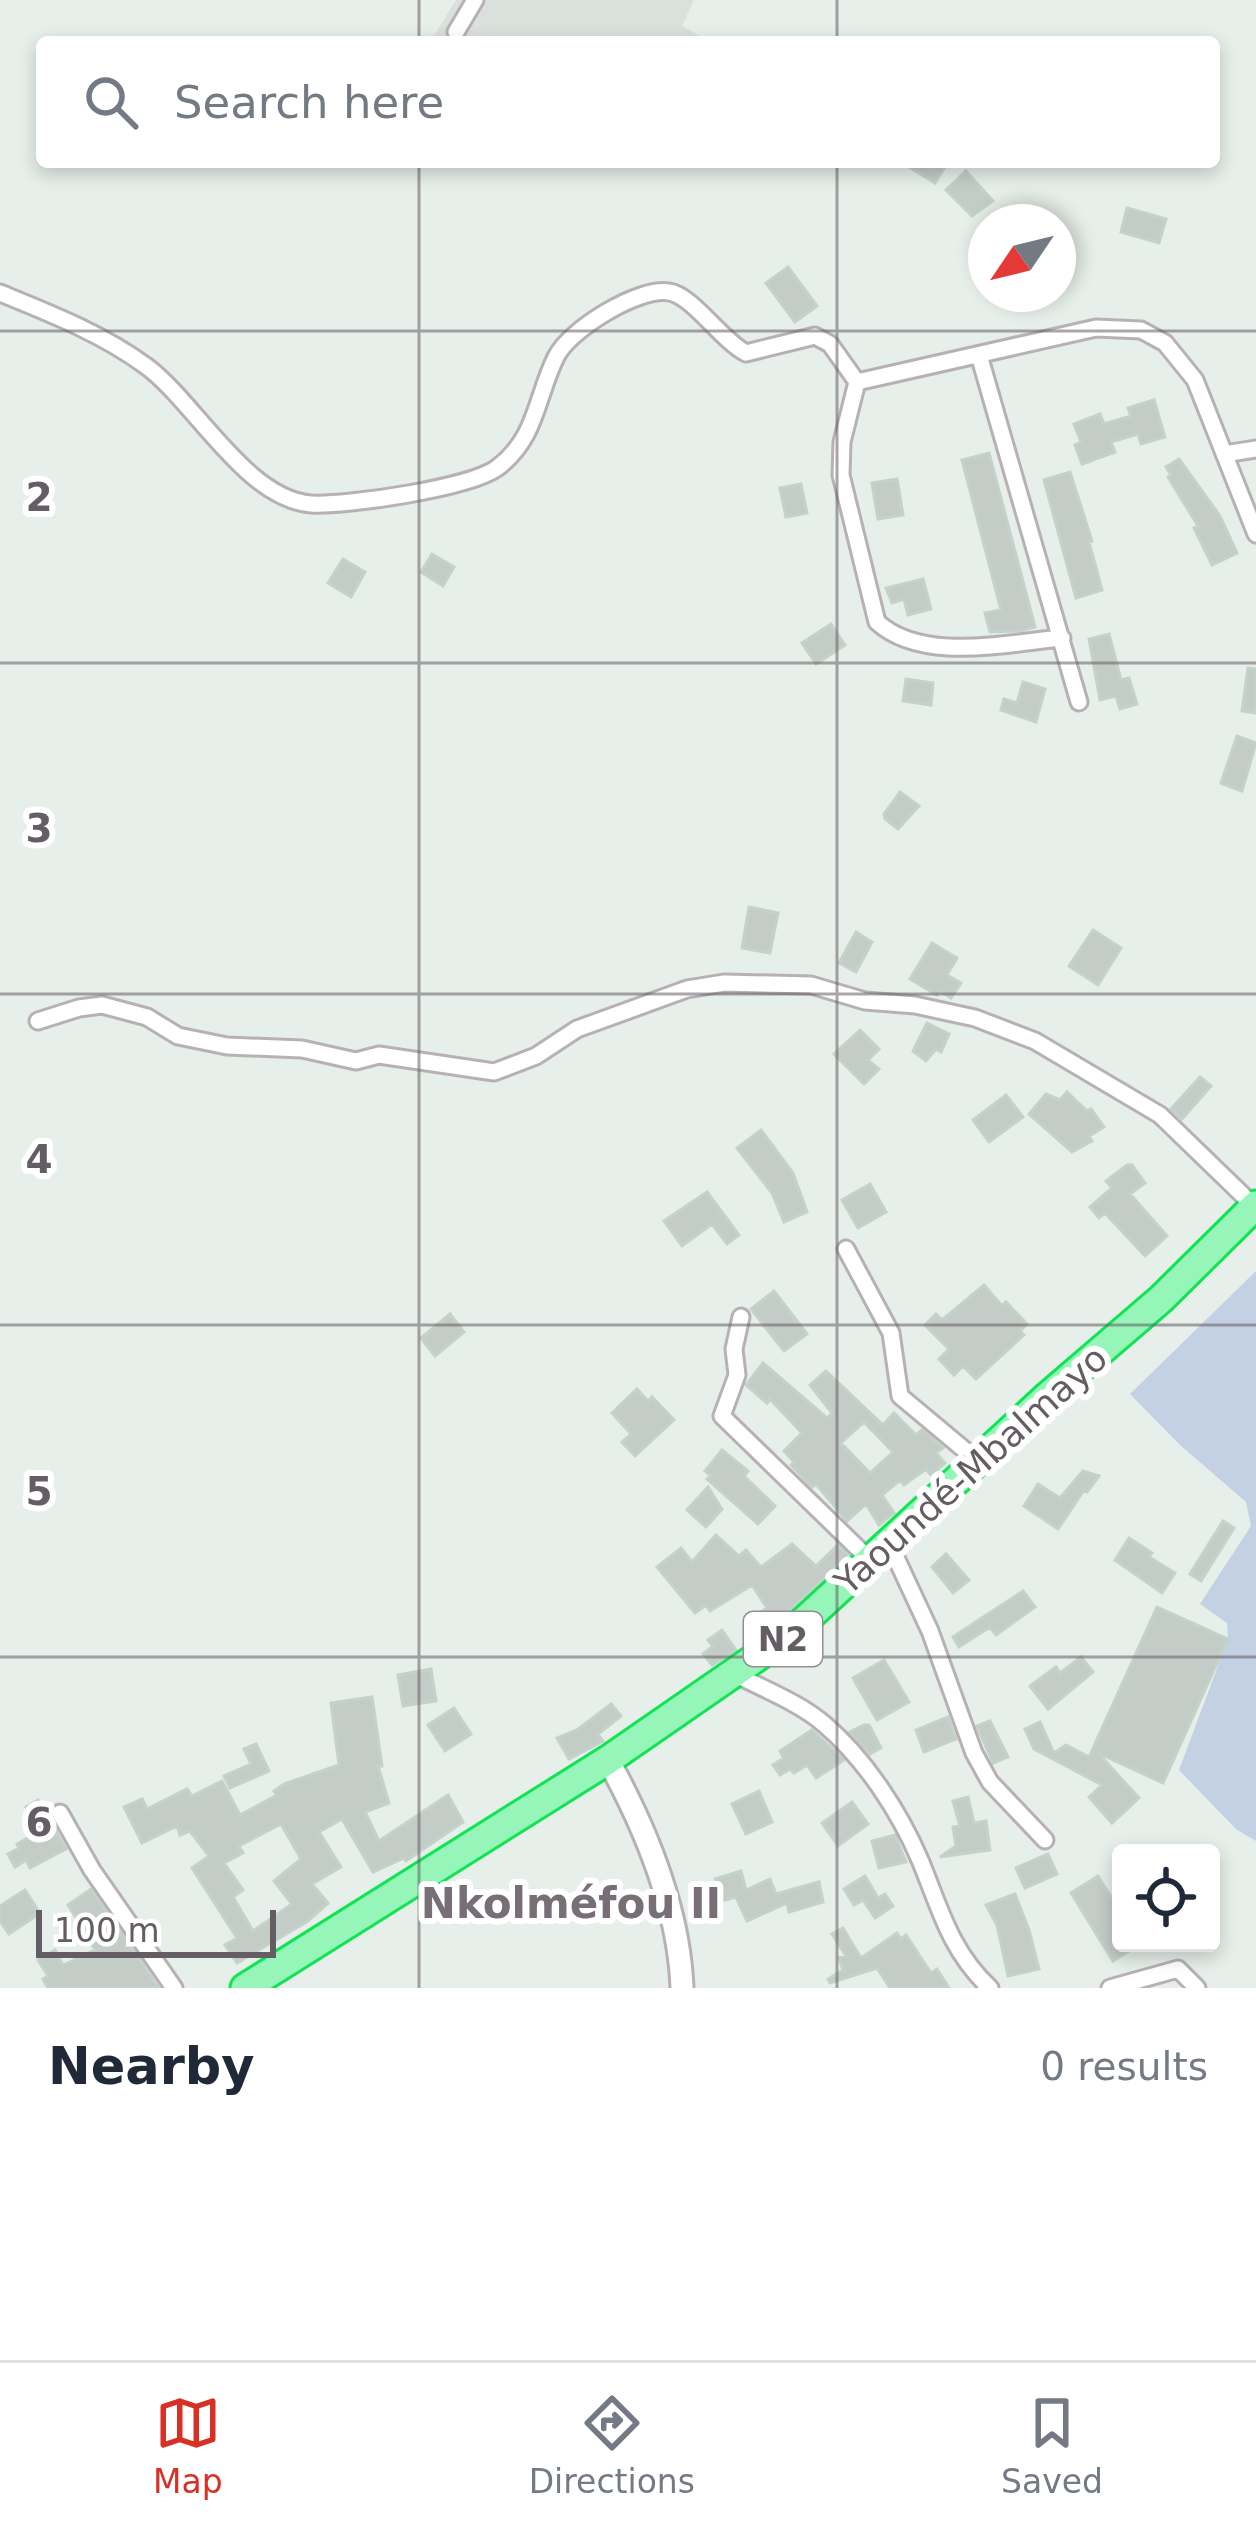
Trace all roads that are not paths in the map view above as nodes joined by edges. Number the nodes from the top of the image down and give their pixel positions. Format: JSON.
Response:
{"nodes":[{"id":1,"x":475,"y":0,"type":"edge"},
{"id":2,"x":456,"y":32,"type":"dead end"},
{"id":3,"x":0,"y":293,"type":"edge"},
{"id":4,"x":979,"y":355,"type":"junction"},
{"id":5,"x":857,"y":382,"type":"junction"},
{"id":6,"x":1256,"y":449,"type":"edge"},
{"id":7,"x":1224,"y":454,"type":"junction"},
{"id":8,"x":1256,"y":534,"type":"edge"},
{"id":9,"x":1062,"y":638,"type":"junction"},
{"id":10,"x":1078,"y":702,"type":"dead end"},
{"id":11,"x":38,"y":1021,"type":"dead end"},
{"id":12,"x":1255,"y":1206,"type":"edge"},
{"id":13,"x":846,"y":1249,"type":"dead end"},
{"id":14,"x":741,"y":1317,"type":"dead end"},
{"id":15,"x":979,"y":1462,"type":"junction"},
{"id":16,"x":881,"y":1553,"type":"junction"},
{"id":17,"x":735,"y":1674,"type":"junction"},
{"id":18,"x":608,"y":1760,"type":"junction"},
{"id":19,"x":60,"y":1813,"type":"dead end"},
{"id":20,"x":1045,"y":1840,"type":"dead end"},
{"id":21,"x":174,"y":1988,"type":"edge"},
{"id":22,"x":245,"y":1988,"type":"edge"},
{"id":23,"x":682,"y":1988,"type":"edge"},
{"id":24,"x":990,"y":1988,"type":"edge"},
{"id":25,"x":1110,"y":1988,"type":"edge"},
{"id":26,"x":1197,"y":1988,"type":"edge"}],
"edges":[{"from":1,"to":2,"type":"street"},
{"from":3,"to":5,"type":"street"},
{"from":4,"to":5,"type":"street"},
{"from":4,"to":7,"type":"street"},
{"from":4,"to":9,"type":"street"},
{"from":5,"to":9,"type":"street"},
{"from":6,"to":7,"type":"street"},
{"from":7,"to":8,"type":"street"},
{"from":9,"to":10,"type":"street"},
{"from":11,"to":12,"type":"street"},
{"from":12,"to":15,"type":"highway","name":"Yaoundé-Mbalmayo","number":"N2"},
{"from":13,"to":15,"type":"street"},
{"from":14,"to":16,"type":"street"},
{"from":15,"to":16,"type":"highway","name":"Yaoundé-Mbalmayo","number":"N2"},
{"from":16,"to":17,"type":"highway","name":"Yaoundé-Mbalmayo","number":"N2"},
{"from":16,"to":20,"type":"street"},
{"from":17,"to":18,"type":"highway","name":"Yaoundé-Mbalmayo","number":"N2"},
{"from":17,"to":24,"type":"street"},
{"from":18,"to":22,"type":"highway","name":"Yaoundé-Mbalmayo","number":"N2"},
{"from":18,"to":23,"type":"main road"},
{"from":19,"to":21,"type":"street"},
{"from":25,"to":26,"type":"street"}]}
